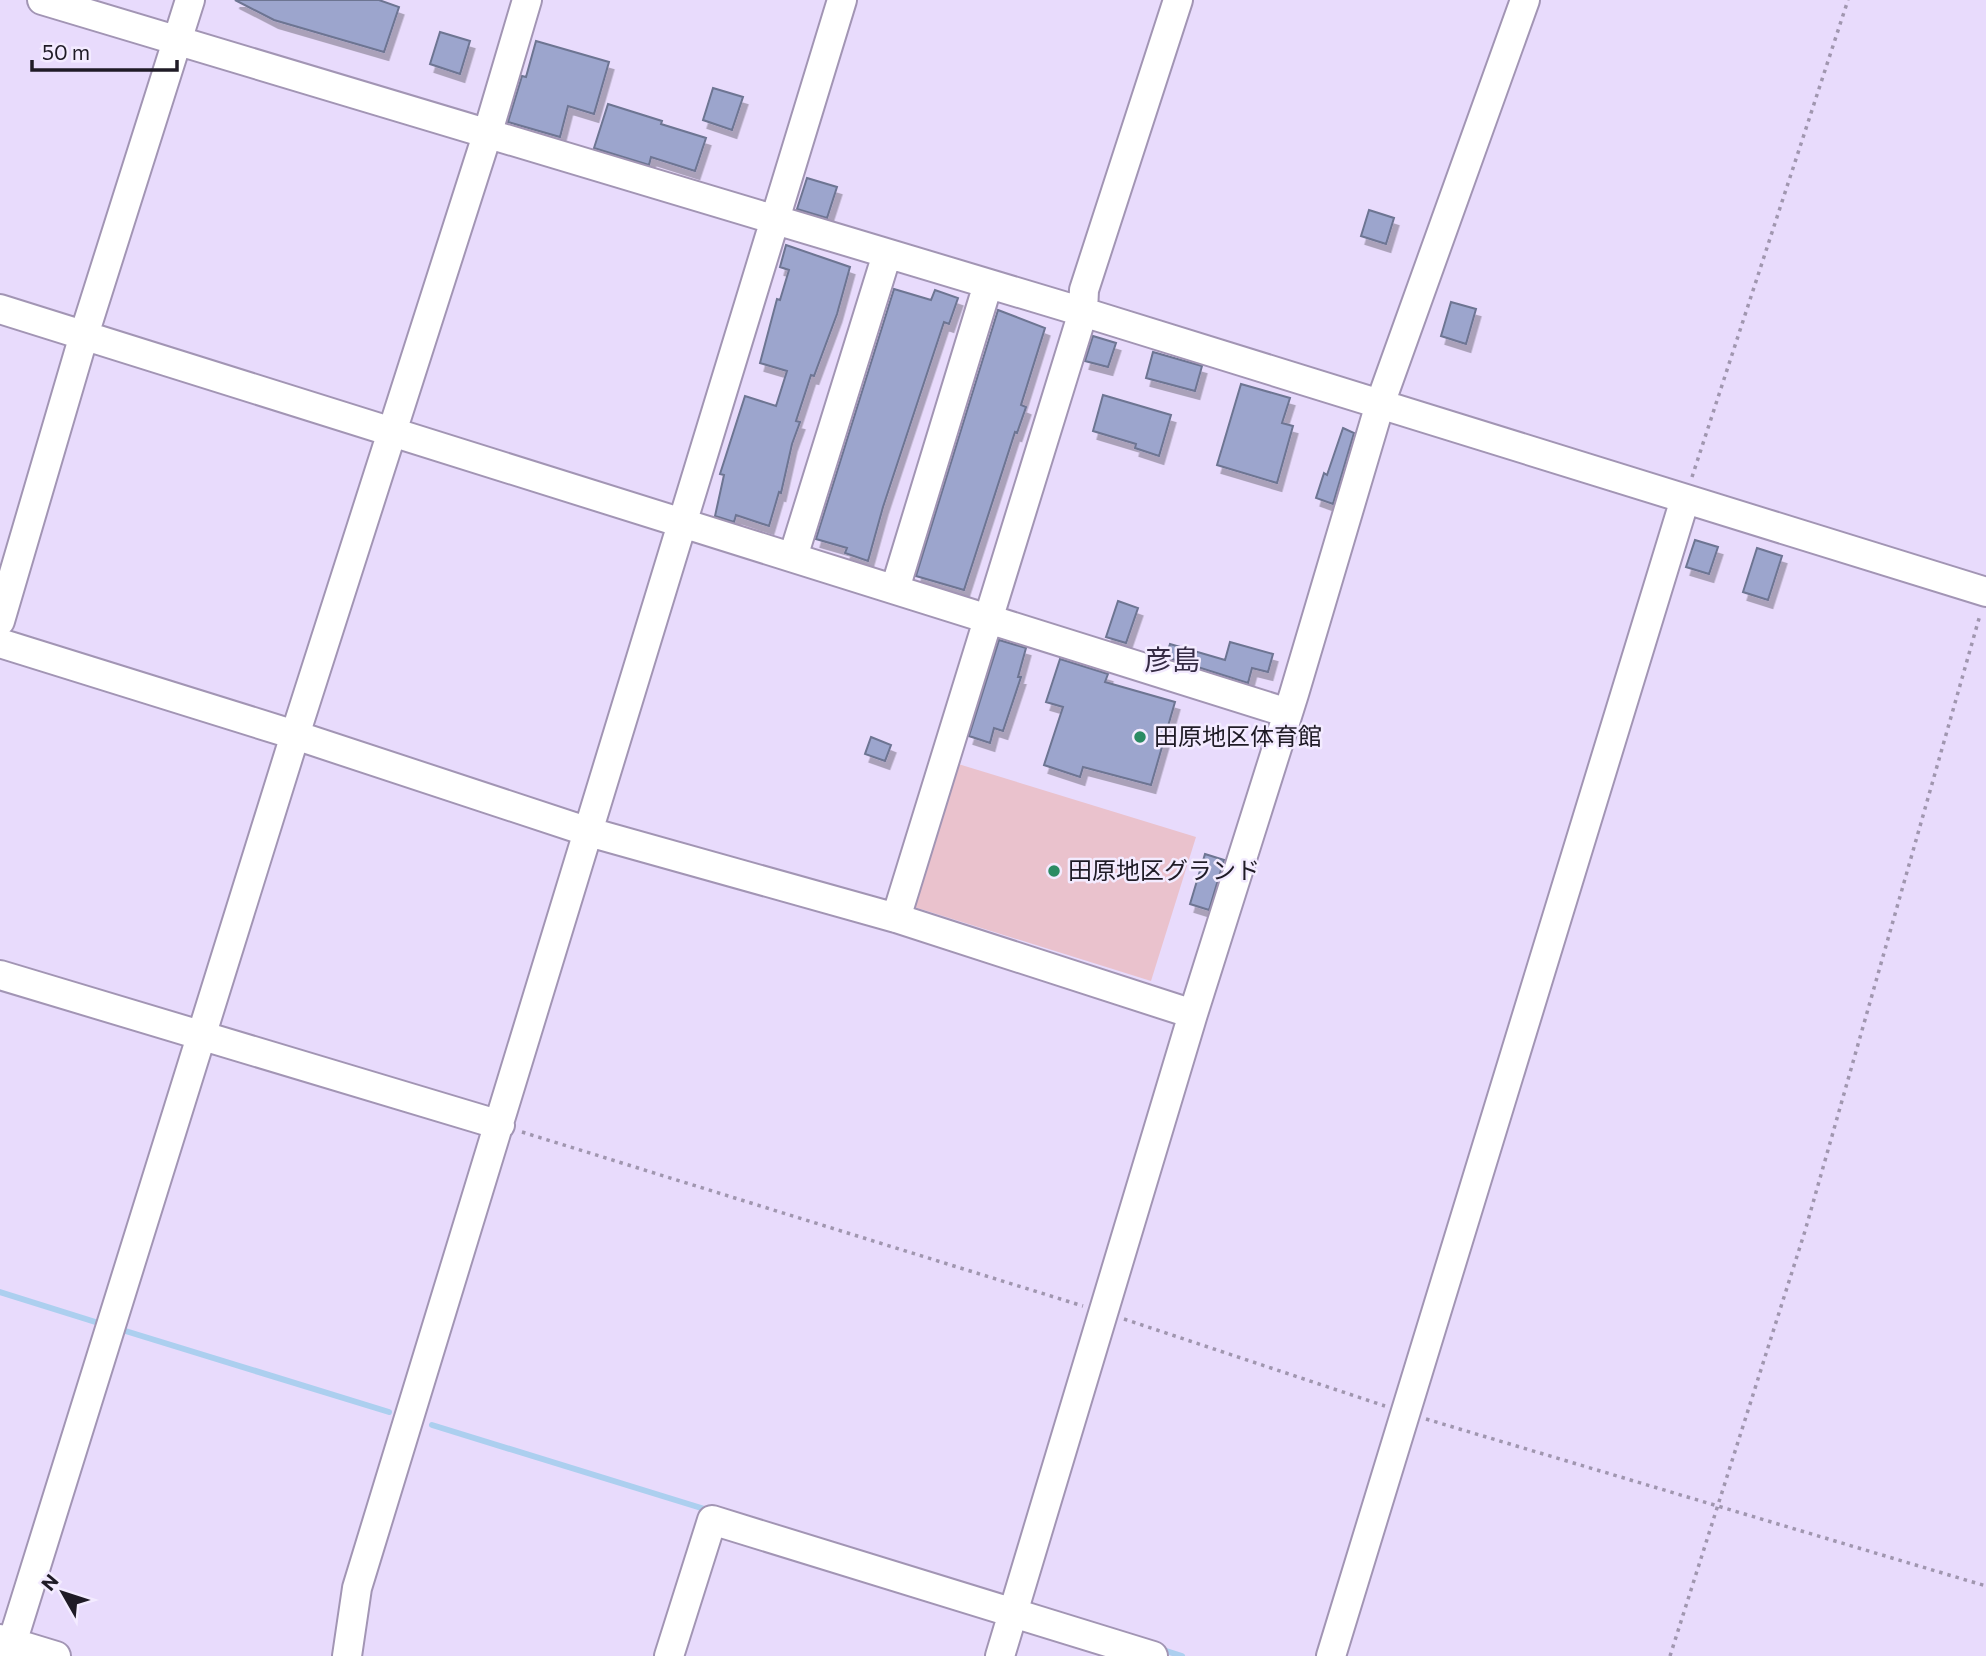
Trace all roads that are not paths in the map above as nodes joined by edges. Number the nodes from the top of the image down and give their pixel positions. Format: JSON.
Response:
{"nodes":[{"id":1,"x":41,"y":0,"type":"edge"},
{"id":2,"x":190,"y":0,"type":"edge"},
{"id":3,"x":527,"y":0,"type":"edge"},
{"id":4,"x":842,"y":0,"type":"edge"},
{"id":5,"x":1178,"y":0,"type":"edge"},
{"id":6,"x":1525,"y":0,"type":"edge"},
{"id":7,"x":177,"y":41,"type":"junction"},
{"id":8,"x":487,"y":135,"type":"junction"},
{"id":9,"x":775,"y":221,"type":"junction"},
{"id":10,"x":887,"y":254,"type":"junction"},
{"id":11,"x":988,"y":284,"type":"junction"},
{"id":12,"x":0,"y":309,"type":"edge"},
{"id":13,"x":1083,"y":312,"type":"junction"},
{"id":14,"x":84,"y":335,"type":"junction"},
{"id":15,"x":1380,"y":404,"type":"junction"},
{"id":16,"x":391,"y":433,"type":"junction"},
{"id":17,"x":1685,"y":499,"type":"junction"},
{"id":18,"x":684,"y":522,"type":"junction"},
{"id":19,"x":793,"y":557,"type":"junction"},
{"id":20,"x":895,"y":589,"type":"junction"},
{"id":21,"x":1984,"y":600,"type":"edge"},
{"id":22,"x":990,"y":620,"type":"junction"},
{"id":23,"x":0,"y":621,"type":"edge"},
{"id":24,"x":0,"y":643,"type":"edge"},
{"id":25,"x":1288,"y":713,"type":"junction"},
{"id":26,"x":295,"y":735,"type":"junction"},
{"id":27,"x":589,"y":832,"type":"junction"},
{"id":28,"x":896,"y":918,"type":"junction"},
{"id":29,"x":0,"y":975,"type":"edge"},
{"id":30,"x":1193,"y":1014,"type":"junction"},
{"id":31,"x":203,"y":1036,"type":"junction"},
{"id":32,"x":500,"y":1125,"type":"junction"},
{"id":33,"x":1015,"y":1607,"type":"junction"},
{"id":34,"x":7,"y":1646,"type":"edge"},
{"id":35,"x":56,"y":1656,"type":"edge"},
{"id":36,"x":347,"y":1656,"type":"edge"},
{"id":37,"x":669,"y":1656,"type":"edge"},
{"id":38,"x":1000,"y":1656,"type":"edge"},
{"id":39,"x":1153,"y":1656,"type":"edge"},
{"id":40,"x":1331,"y":1656,"type":"edge"}],
"edges":[{"from":1,"to":7,"type":"street"},
{"from":2,"to":7,"type":"street"},
{"from":3,"to":8,"type":"street"},
{"from":4,"to":9,"type":"street"},
{"from":5,"to":13,"type":"street"},
{"from":6,"to":15,"type":"street"},
{"from":7,"to":8,"type":"street"},
{"from":7,"to":14,"type":"street"},
{"from":8,"to":9,"type":"street"},
{"from":8,"to":16,"type":"street"},
{"from":9,"to":10,"type":"street"},
{"from":9,"to":18,"type":"street"},
{"from":10,"to":11,"type":"street"},
{"from":10,"to":19,"type":"street"},
{"from":11,"to":13,"type":"street"},
{"from":11,"to":20,"type":"street"},
{"from":12,"to":14,"type":"street"},
{"from":13,"to":15,"type":"street"},
{"from":13,"to":22,"type":"street"},
{"from":14,"to":16,"type":"street"},
{"from":14,"to":23,"type":"street"},
{"from":15,"to":17,"type":"street"},
{"from":15,"to":25,"type":"street"},
{"from":16,"to":18,"type":"street"},
{"from":16,"to":26,"type":"street"},
{"from":17,"to":21,"type":"street"},
{"from":17,"to":40,"type":"street"},
{"from":18,"to":19,"type":"street"},
{"from":18,"to":27,"type":"street"},
{"from":19,"to":20,"type":"street"},
{"from":20,"to":22,"type":"street"},
{"from":22,"to":25,"type":"street"},
{"from":22,"to":28,"type":"street"},
{"from":24,"to":26,"type":"street"},
{"from":25,"to":30,"type":"street"},
{"from":26,"to":27,"type":"street"},
{"from":26,"to":31,"type":"street"},
{"from":27,"to":28,"type":"street"},
{"from":27,"to":32,"type":"street"},
{"from":28,"to":30,"type":"street"},
{"from":29,"to":31,"type":"street"},
{"from":30,"to":33,"type":"street"},
{"from":31,"to":32,"type":"street"},
{"from":31,"to":34,"type":"street"},
{"from":32,"to":36,"type":"street"},
{"from":33,"to":37,"type":"street"},
{"from":33,"to":38,"type":"street"},
{"from":33,"to":39,"type":"street"},
{"from":34,"to":35,"type":"street"}]}
